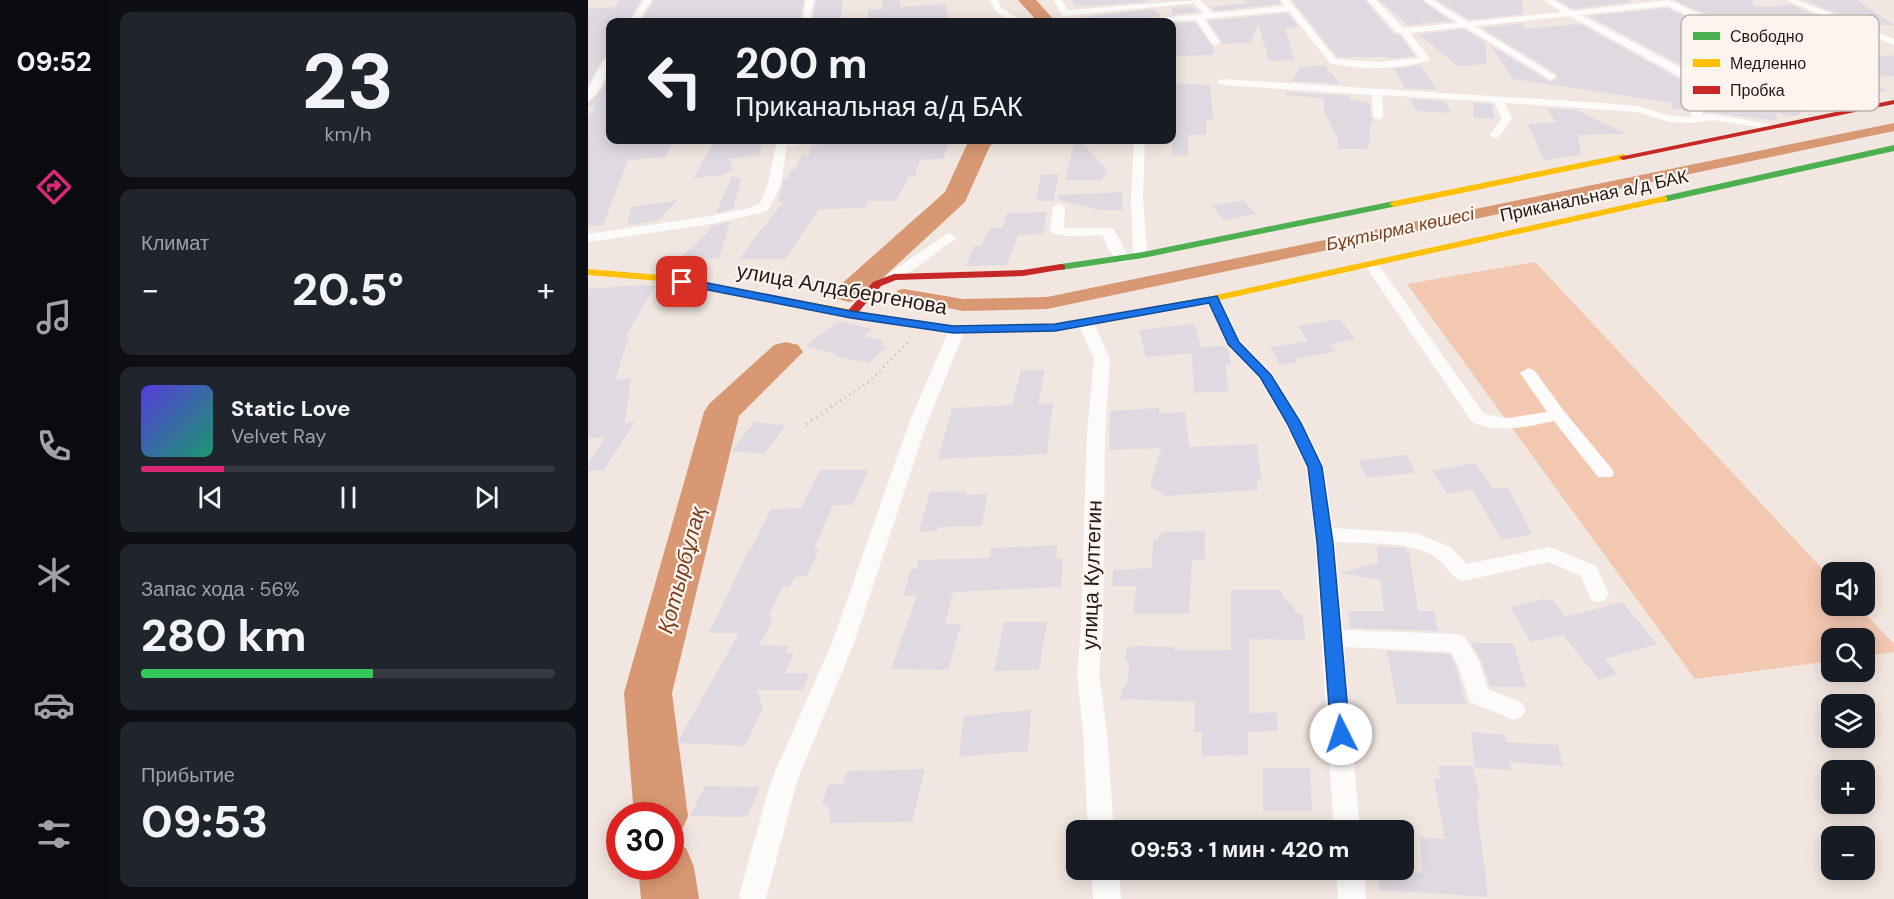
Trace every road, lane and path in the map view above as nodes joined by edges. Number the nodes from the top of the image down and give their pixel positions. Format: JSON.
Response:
{"nodes":[{"id":1,"x":648,"y":0,"type":"edge"},
{"id":2,"x":810,"y":0,"type":"edge"},
{"id":3,"x":994,"y":0,"type":"edge"},
{"id":4,"x":1057,"y":0,"type":"edge"},
{"id":5,"x":1285,"y":0,"type":"edge"},
{"id":6,"x":1371,"y":0,"type":"edge"},
{"id":7,"x":1427,"y":0,"type":"edge"},
{"id":8,"x":1547,"y":0,"type":"edge"},
{"id":9,"x":1790,"y":0,"type":"edge"},
{"id":10,"x":1665,"y":2,"type":"edge"},
{"id":11,"x":1292,"y":8,"type":"junction"},
{"id":12,"x":1570,"y":13,"type":"junction"},
{"id":13,"x":1694,"y":15,"type":"edge"},
{"id":14,"x":1827,"y":15,"type":"edge"},
{"id":15,"x":1212,"y":17,"type":"junction"},
{"id":16,"x":637,"y":18,"type":"edge"},
{"id":17,"x":807,"y":18,"type":"edge"},
{"id":18,"x":1013,"y":18,"type":"edge"},
{"id":19,"x":1199,"y":18,"type":"junction"},
{"id":20,"x":1176,"y":20,"type":"edge"},
{"id":21,"x":1468,"y":24,"type":"junction"},
{"id":22,"x":1404,"y":31,"type":"junction"},
{"id":23,"x":1879,"y":36,"type":"edge"},
{"id":24,"x":1215,"y":42,"type":"dead end"},
{"id":25,"x":1894,"y":42,"type":"edge"},
{"id":26,"x":606,"y":66,"type":"edge"},
{"id":27,"x":1681,"y":72,"type":"edge"},
{"id":28,"x":1551,"y":77,"type":"dead end"},
{"id":29,"x":1222,"y":82,"type":"dead end"},
{"id":30,"x":1377,"y":93,"type":"junction"},
{"id":31,"x":588,"y":98,"type":"edge"},
{"id":32,"x":1498,"y":100,"type":"junction"},
{"id":33,"x":1894,"y":102,"type":"edge"},
{"id":34,"x":1879,"y":105,"type":"edge"},
{"id":35,"x":1695,"y":111,"type":"edge"},
{"id":36,"x":1845,"y":111,"type":"edge"},
{"id":37,"x":1378,"y":117,"type":"dead end"},
{"id":38,"x":1698,"y":119,"type":"junction"},
{"id":39,"x":1767,"y":127,"type":"junction"},
{"id":40,"x":1495,"y":135,"type":"dead end"},
{"id":41,"x":781,"y":144,"type":"edge"},
{"id":42,"x":1139,"y":144,"type":"edge"},
{"id":43,"x":1894,"y":148,"type":"edge"},
{"id":44,"x":1059,"y":207,"type":"dead end"},
{"id":45,"x":949,"y":237,"type":"dead end"},
{"id":46,"x":588,"y":238,"type":"edge"},
{"id":47,"x":1143,"y":255,"type":"junction"},
{"id":48,"x":1123,"y":259,"type":"junction"},
{"id":49,"x":1371,"y":264,"type":"junction"},
{"id":50,"x":588,"y":272,"type":"edge"},
{"id":51,"x":892,"y":278,"type":"junction"},
{"id":52,"x":1213,"y":299,"type":"junction"},
{"id":53,"x":851,"y":314,"type":"junction"},
{"id":54,"x":1085,"y":322,"type":"junction"},
{"id":55,"x":926,"y":326,"type":"junction"},
{"id":56,"x":1055,"y":328,"type":"joint"},
{"id":57,"x":957,"y":330,"type":"junction"},
{"id":58,"x":1528,"y":374,"type":"dead end"},
{"id":59,"x":1558,"y":416,"type":"junction"},
{"id":60,"x":806,"y":424,"type":"dead end"},
{"id":61,"x":1605,"y":473,"type":"dead end"},
{"id":62,"x":1324,"y":534,"type":"junction"},
{"id":63,"x":1598,"y":594,"type":"dead end"},
{"id":64,"x":1333,"y":638,"type":"junction"},
{"id":65,"x":1514,"y":710,"type":"dead end"},
{"id":66,"x":1100,"y":820,"type":"edge"},
{"id":67,"x":1346,"y":820,"type":"edge"},
{"id":68,"x":1106,"y":880,"type":"edge"},
{"id":69,"x":1351,"y":880,"type":"edge"},
{"id":70,"x":753,"y":895,"type":"dead end"},
{"id":71,"x":1107,"y":899,"type":"edge"},
{"id":72,"x":1352,"y":899,"type":"edge"}],
"edges":[{"from":1,"to":16,"type":"street"},
{"from":2,"to":17,"type":"street"},
{"from":3,"to":18,"type":"street"},
{"from":4,"to":15,"type":"street"},
{"from":5,"to":11,"type":"street"},
{"from":6,"to":22,"type":"street"},
{"from":7,"to":21,"type":"street"},
{"from":8,"to":12,"type":"street"},
{"from":9,"to":14,"type":"street"},
{"from":10,"to":12,"type":"street"},
{"from":10,"to":13,"type":"street"},
{"from":11,"to":15,"type":"street"},
{"from":11,"to":22,"type":"street"},
{"from":12,"to":21,"type":"street"},
{"from":12,"to":27,"type":"street"},
{"from":15,"to":19,"type":"street"},
{"from":19,"to":20,"type":"street"},
{"from":19,"to":24,"type":"street"},
{"from":21,"to":22,"type":"street"},
{"from":21,"to":28,"type":"street"},
{"from":23,"to":25,"type":"street"},
{"from":26,"to":31,"type":"street"},
{"from":29,"to":30,"type":"street"},
{"from":30,"to":32,"type":"street"},
{"from":30,"to":37,"type":"street"},
{"from":32,"to":38,"type":"street"},
{"from":32,"to":40,"type":"street"},
{"from":33,"to":34,"type":"main road"},
{"from":35,"to":38,"type":"street"},
{"from":36,"to":39,"type":"main road"},
{"from":38,"to":39,"type":"street"},
{"from":39,"to":47,"type":"main road"},
{"from":41,"to":46,"type":"street"},
{"from":42,"to":47,"type":"street"},
{"from":43,"to":49,"type":"main road","name":"Приканальная а/д БАК"},
{"from":44,"to":48,"type":"street"},
{"from":45,"to":51,"type":"street"},
{"from":47,"to":48,"type":"main road"},
{"from":48,"to":51,"type":"main road"},
{"from":49,"to":52,"type":"main road","name":"Приканальная а/д БАК"},
{"from":49,"to":59,"type":"street"},
{"from":50,"to":53,"type":"main road","name":"улица Алдабергенова"},
{"from":51,"to":53,"type":"main road"},
{"from":52,"to":54,"type":"main road","name":"Приканальная а/д БАК"},
{"from":52,"to":62,"type":"street"},
{"from":53,"to":55,"type":"main road","name":"улица Алдабергенова"},
{"from":54,"to":56,"type":"main road","name":"Приканальная а/д БАК"},
{"from":54,"to":66,"type":"street","name":"улица Култегин"},
{"from":55,"to":57,"type":"main road","name":"улица Алдабергенова"},
{"from":55,"to":60,"type":"path"},
{"from":56,"to":57,"type":"main road","name":"улица Алдабергенова"},
{"from":57,"to":70,"type":"street"},
{"from":58,"to":59,"type":"street"},
{"from":59,"to":61,"type":"street"},
{"from":62,"to":63,"type":"street"},
{"from":62,"to":64,"type":"street"},
{"from":64,"to":65,"type":"street"},
{"from":64,"to":67,"type":"street"},
{"from":68,"to":71,"type":"street"},
{"from":69,"to":72,"type":"street"}]}
